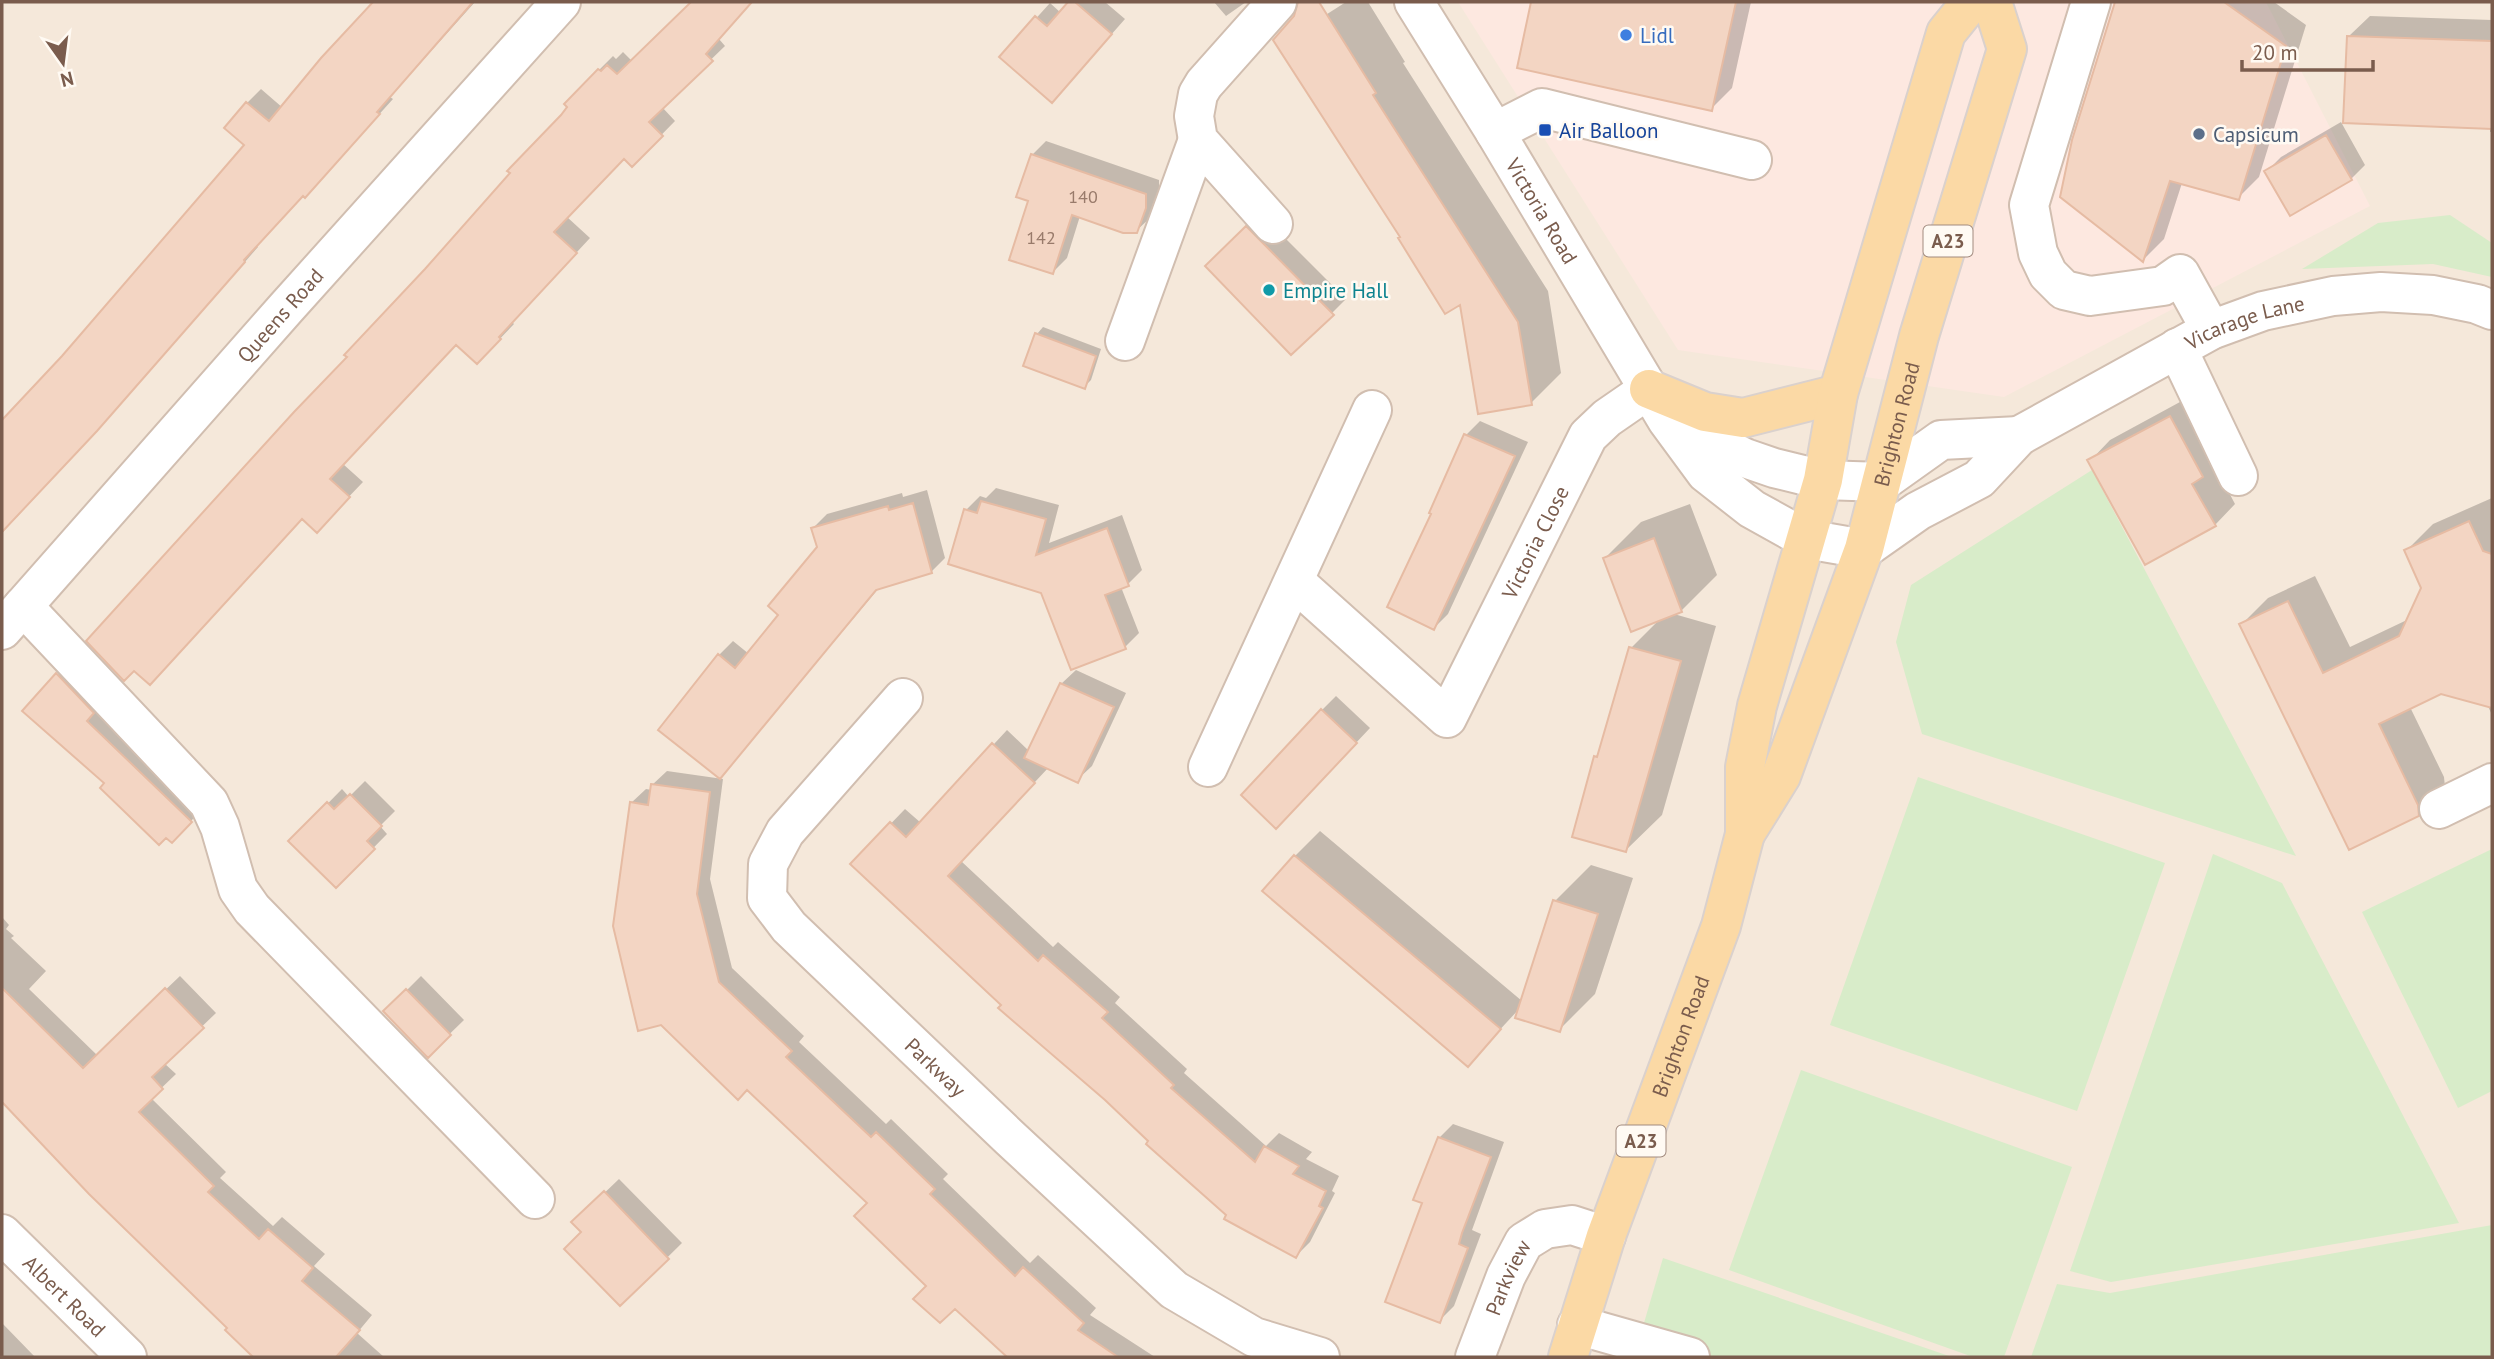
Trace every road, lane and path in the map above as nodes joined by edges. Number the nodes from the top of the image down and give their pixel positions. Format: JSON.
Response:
{"nodes":[{"id":1,"x":561,"y":2,"type":"edge"},
{"id":2,"x":1277,"y":2,"type":"edge"},
{"id":3,"x":1414,"y":2,"type":"edge"},
{"id":4,"x":1970,"y":2,"type":"edge"},
{"id":5,"x":1992,"y":2,"type":"edge"},
{"id":6,"x":2091,"y":2,"type":"edge"},
{"id":7,"x":1495,"y":132,"type":"junction"},
{"id":8,"x":1198,"y":139,"type":"junction"},
{"id":9,"x":1752,"y":160,"type":"dead end"},
{"id":10,"x":1273,"y":224,"type":"dead end"},
{"id":11,"x":2492,"y":310,"type":"edge"},
{"id":12,"x":2211,"y":330,"type":"junction"},
{"id":13,"x":1125,"y":341,"type":"dead end"},
{"id":14,"x":2178,"y":348,"type":"junction"},
{"id":15,"x":1838,"y":394,"type":"junction"},
{"id":16,"x":1658,"y":404,"type":"junction"},
{"id":17,"x":1372,"y":410,"type":"dead end"},
{"id":18,"x":2018,"y":436,"type":"junction"},
{"id":19,"x":2238,"y":476,"type":"dead end"},
{"id":20,"x":1823,"y":480,"type":"junction"},
{"id":21,"x":1882,"y":482,"type":"junction"},
{"id":22,"x":1806,"y":539,"type":"junction"},
{"id":23,"x":1864,"y":549,"type":"junction"},
{"id":24,"x":1294,"y":581,"type":"junction"},
{"id":25,"x":13,"y":618,"type":"edge"},
{"id":26,"x":903,"y":698,"type":"dead end"},
{"id":27,"x":1208,"y":766,"type":"dead end"},
{"id":28,"x":2492,"y":783,"type":"edge"},
{"id":29,"x":2439,"y":809,"type":"dead end"},
{"id":30,"x":1745,"y":834,"type":"junction"},
{"id":31,"x":535,"y":1199,"type":"dead end"},
{"id":32,"x":2,"y":1234,"type":"edge"},
{"id":33,"x":1606,"y":1236,"type":"junction"},
{"id":34,"x":1572,"y":1341,"type":"edge"},
{"id":35,"x":127,"y":1357,"type":"edge"},
{"id":36,"x":1320,"y":1357,"type":"edge"},
{"id":37,"x":1475,"y":1357,"type":"edge"},
{"id":38,"x":1690,"y":1357,"type":"edge"}],
"edges":[{"from":1,"to":25,"type":"street","name":"Queens Road"},
{"from":2,"to":8,"type":"street"},
{"from":3,"to":7,"type":"street","name":"Victoria Road"},
{"from":4,"to":15,"type":"main road","name":"Brighton Road","number":"A23"},
{"from":5,"to":21,"type":"main road","name":"Brighton Road","number":"A23"},
{"from":6,"to":12,"type":"street"},
{"from":7,"to":9,"type":"street"},
{"from":7,"to":16,"type":"street","name":"Victoria Road"},
{"from":8,"to":10,"type":"street"},
{"from":8,"to":13,"type":"street"},
{"from":11,"to":12,"type":"street","name":"Vicarage Lane"},
{"from":12,"to":14,"type":"street","name":"Vicarage Lane"},
{"from":14,"to":18,"type":"street","name":"Vicarage Lane"},
{"from":14,"to":19,"type":"street"},
{"from":15,"to":16,"type":"main road"},
{"from":15,"to":20,"type":"main road","name":"Brighton Road","number":"A23"},
{"from":16,"to":20,"type":"street"},
{"from":16,"to":22,"type":"street","name":"Victoria Road"},
{"from":16,"to":24,"type":"street","name":"Victoria Close"},
{"from":17,"to":24,"type":"street"},
{"from":18,"to":21,"type":"street","name":"Vicarage Lane"},
{"from":18,"to":23,"type":"street","name":"Vicarage Lane"},
{"from":20,"to":21,"type":"street"},
{"from":20,"to":22,"type":"main road","name":"Brighton Road","number":"A23"},
{"from":21,"to":23,"type":"main road","name":"Brighton Road","number":"A23"},
{"from":22,"to":23,"type":"street","name":"Victoria Road"},
{"from":22,"to":30,"type":"main road","name":"Brighton Road","number":"A23"},
{"from":23,"to":30,"type":"main road","name":"Brighton Road","number":"A23"},
{"from":24,"to":27,"type":"street"},
{"from":25,"to":31,"type":"street"},
{"from":26,"to":36,"type":"street","name":"Parkway"},
{"from":28,"to":29,"type":"street"},
{"from":30,"to":33,"type":"main road","name":"Brighton Road","number":"A23"},
{"from":32,"to":35,"type":"street","name":"Albert Road"},
{"from":33,"to":34,"type":"main road","name":"Brighton Road","number":"A23"},
{"from":33,"to":37,"type":"street","name":"Parkview"},
{"from":34,"to":38,"type":"street"}]}
